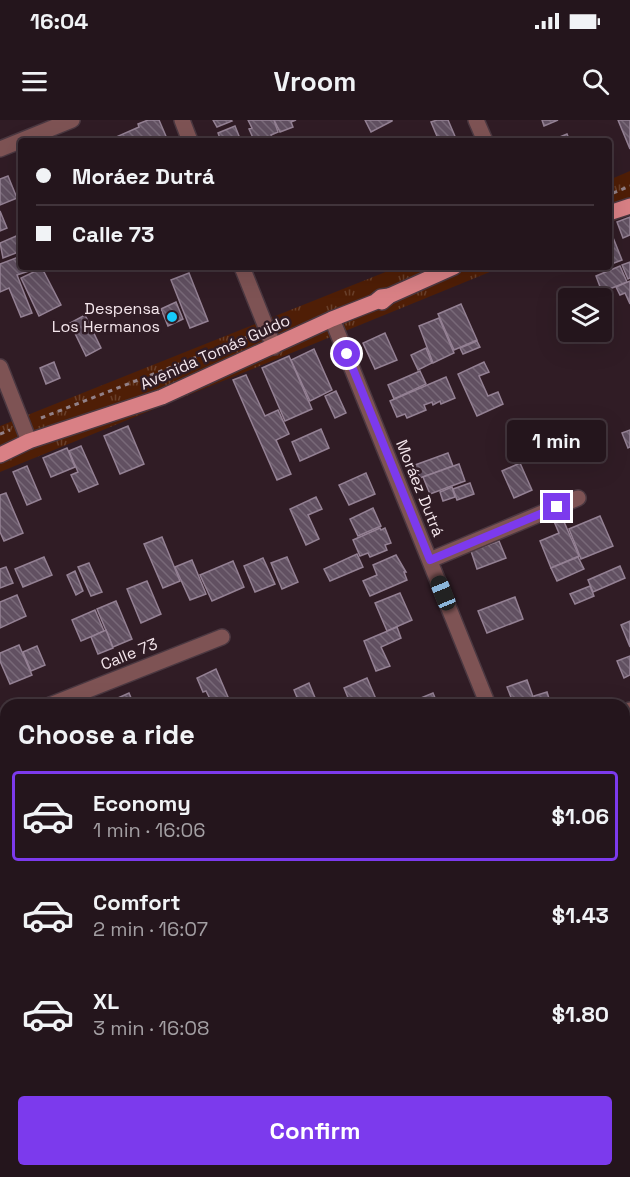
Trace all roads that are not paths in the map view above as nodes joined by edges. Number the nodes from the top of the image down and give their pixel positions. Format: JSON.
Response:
{"nodes":[{"id":1,"x":72,"y":120,"type":"edge"},
{"id":2,"x":182,"y":120,"type":"edge"},
{"id":3,"x":476,"y":120,"type":"edge"},
{"id":4,"x":27,"y":138,"type":"edge"},
{"id":5,"x":189,"y":138,"type":"edge"},
{"id":6,"x":484,"y":138,"type":"edge"},
{"id":7,"x":18,"y":142,"type":"edge"},
{"id":8,"x":0,"y":149,"type":"edge"},
{"id":9,"x":630,"y":206,"type":"edge"},
{"id":10,"x":612,"y":212,"type":"edge"},
{"id":11,"x":243,"y":270,"type":"edge"},
{"id":12,"x":447,"y":270,"type":"edge"},
{"id":13,"x":332,"y":319,"type":"junction"},
{"id":14,"x":274,"y":347,"type":"junction"},
{"id":15,"x":0,"y":367,"type":"edge"},
{"id":16,"x":29,"y":441,"type":"junction"},
{"id":17,"x":0,"y":455,"type":"edge"},
{"id":18,"x":578,"y":498,"type":"dead end"},
{"id":19,"x":430,"y":560,"type":"junction"},
{"id":20,"x":222,"y":637,"type":"dead end"},
{"id":21,"x":65,"y":699,"type":"edge"},
{"id":22,"x":486,"y":699,"type":"edge"}],
"edges":[{"from":1,"to":4,"type":"street"},
{"from":2,"to":5,"type":"street"},
{"from":3,"to":6,"type":"street"},
{"from":7,"to":8,"type":"street"},
{"from":9,"to":10,"type":"main road"},
{"from":11,"to":14,"type":"street"},
{"from":12,"to":13,"type":"main road","name":"Avenida Tomás Guido"},
{"from":13,"to":14,"type":"main road","name":"Avenida Tomás Guido"},
{"from":13,"to":19,"type":"street","name":"Moráez Dutrá"},
{"from":14,"to":16,"type":"main road","name":"Avenida Tomás Guido"},
{"from":15,"to":16,"type":"street"},
{"from":16,"to":17,"type":"main road","name":"Avenida Tomás Guido"},
{"from":18,"to":19,"type":"street"},
{"from":19,"to":22,"type":"street","name":"Moráez Dutrá"},
{"from":20,"to":21,"type":"street","name":"Calle 73"}]}
